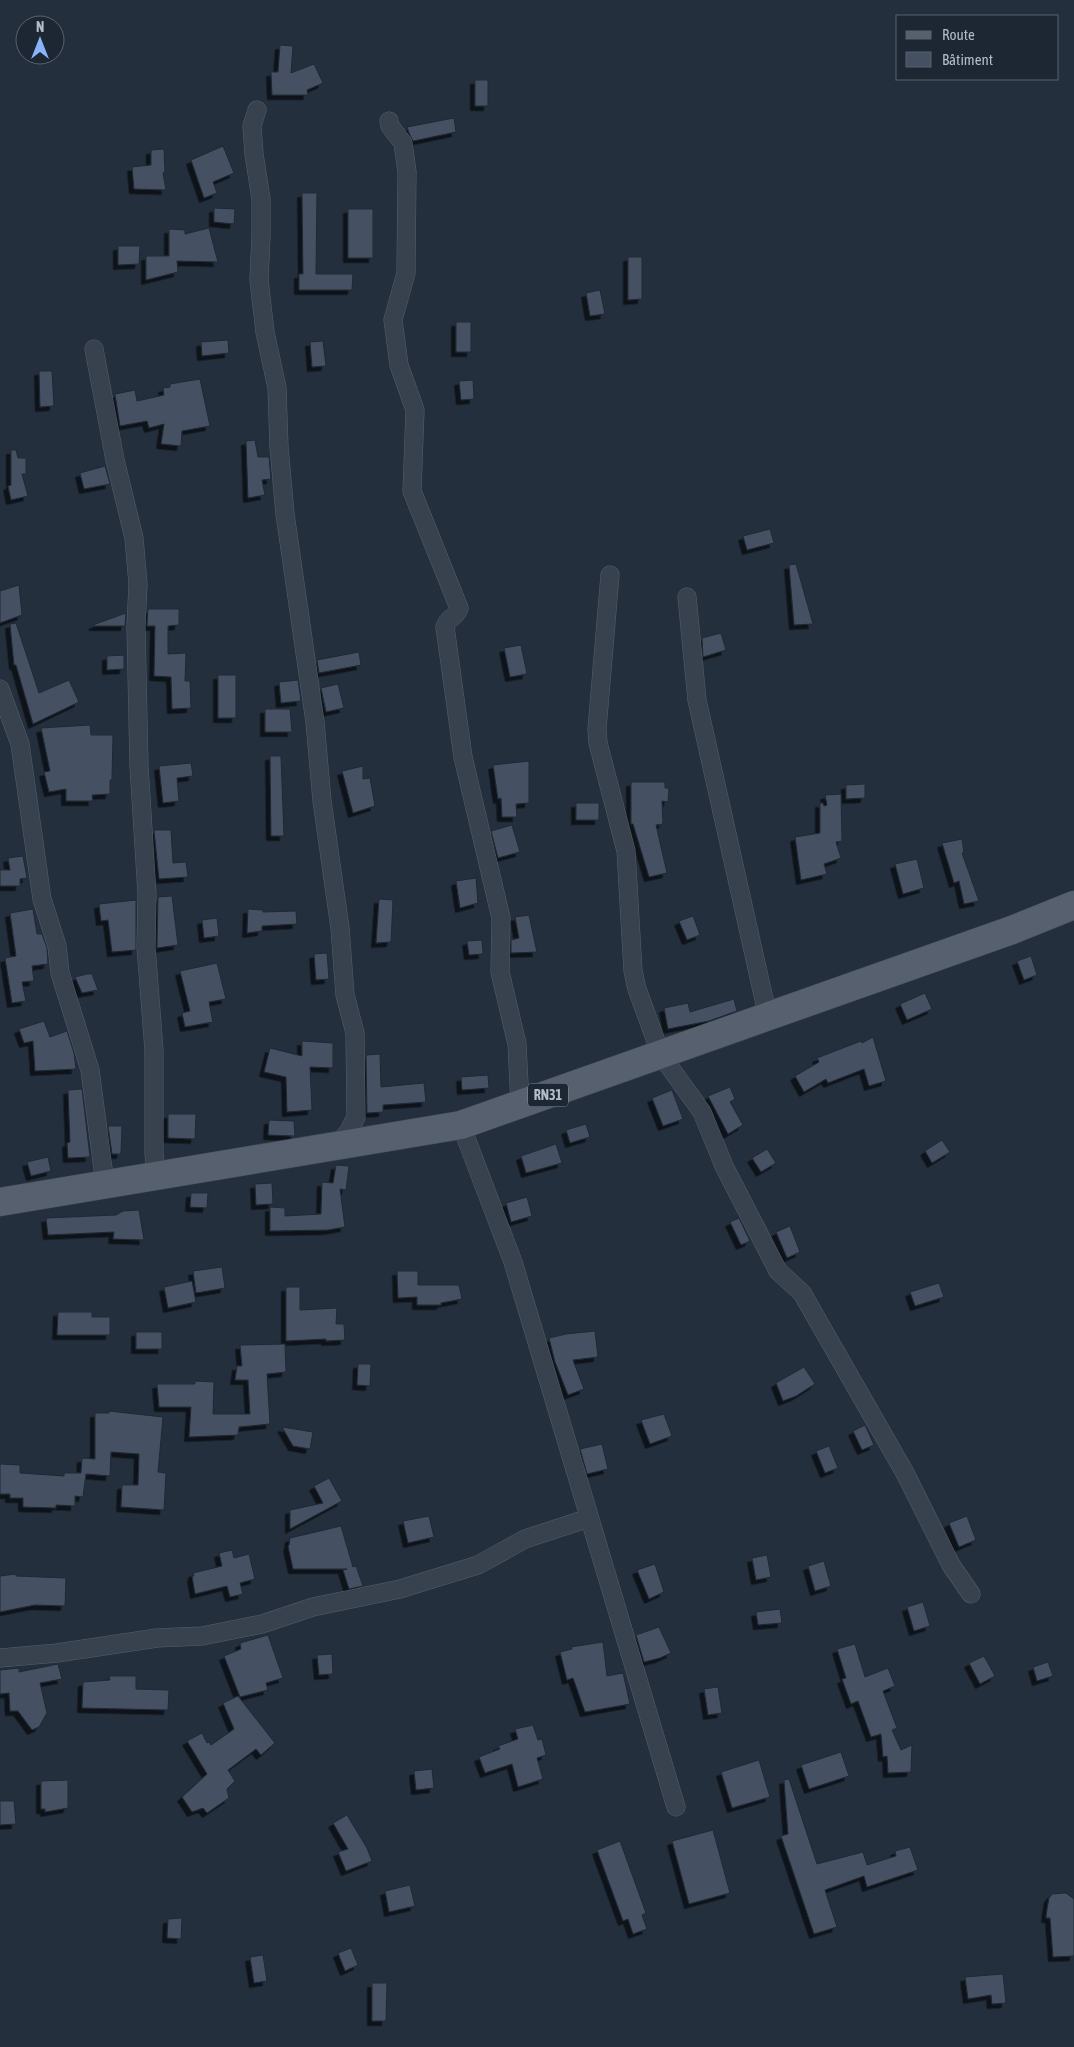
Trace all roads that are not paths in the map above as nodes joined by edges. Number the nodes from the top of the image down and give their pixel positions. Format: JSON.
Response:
{"nodes":[{"id":1,"x":258,"y":110,"type":"dead end"},
{"id":2,"x":389,"y":121,"type":"dead end"},
{"id":3,"x":94,"y":349,"type":"dead end"},
{"id":4,"x":610,"y":575,"type":"dead end"},
{"id":5,"x":687,"y":597,"type":"dead end"},
{"id":6,"x":0,"y":689,"type":"edge"},
{"id":7,"x":1074,"y":905,"type":"edge"},
{"id":8,"x":768,"y":1017,"type":"junction"},
{"id":9,"x":661,"y":1055,"type":"junction"},
{"id":10,"x":520,"y":1104,"type":"junction"},
{"id":11,"x":461,"y":1125,"type":"junction"},
{"id":12,"x":336,"y":1146,"type":"junction"},
{"id":13,"x":156,"y":1175,"type":"junction"},
{"id":14,"x":105,"y":1184,"type":"junction"},
{"id":15,"x":0,"y":1202,"type":"edge"},
{"id":16,"x":589,"y":1518,"type":"junction"},
{"id":17,"x":971,"y":1594,"type":"dead end"},
{"id":18,"x":0,"y":1658,"type":"edge"},
{"id":19,"x":676,"y":1807,"type":"dead end"}],
"edges":[{"from":1,"to":12,"type":"street"},
{"from":2,"to":10,"type":"street"},
{"from":3,"to":13,"type":"street"},
{"from":4,"to":9,"type":"street"},
{"from":5,"to":8,"type":"street"},
{"from":6,"to":14,"type":"street"},
{"from":7,"to":8,"type":"main road","number":"RN31"},
{"from":8,"to":9,"type":"main road","number":"RN31"},
{"from":9,"to":10,"type":"main road","number":"RN31"},
{"from":9,"to":17,"type":"street"},
{"from":10,"to":11,"type":"main road","number":"RN31"},
{"from":11,"to":12,"type":"main road","number":"RN31"},
{"from":11,"to":16,"type":"street"},
{"from":12,"to":13,"type":"main road","number":"RN31"},
{"from":13,"to":14,"type":"main road","number":"RN31"},
{"from":14,"to":15,"type":"main road","number":"RN31"},
{"from":16,"to":18,"type":"street"},
{"from":16,"to":19,"type":"street"}]}
